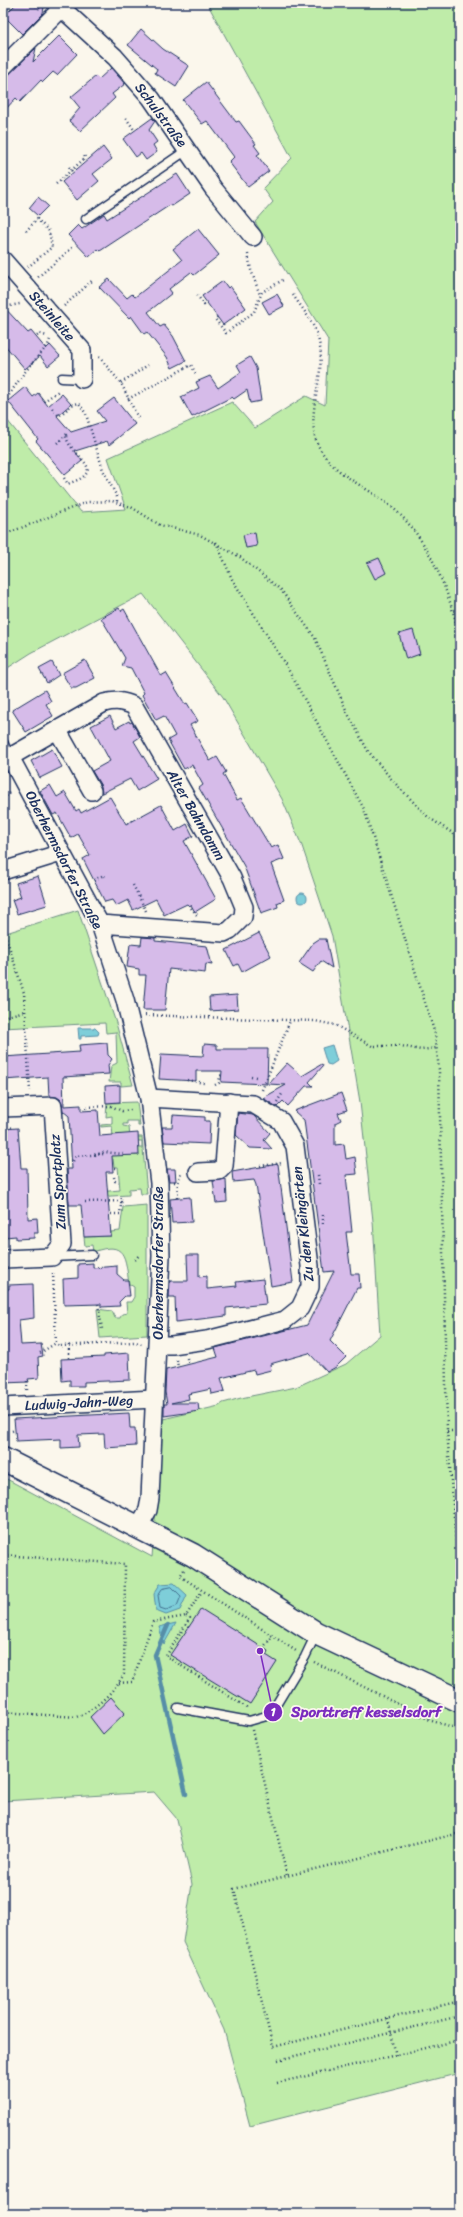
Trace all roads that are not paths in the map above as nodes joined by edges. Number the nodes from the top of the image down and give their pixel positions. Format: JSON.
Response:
{"nodes":[{"id":1,"x":59,"y":6,"type":"edge"},
{"id":2,"x":3,"y":67,"type":"edge"},
{"id":3,"x":187,"y":150,"type":"junction"},
{"id":4,"x":86,"y":219,"type":"dead end"},
{"id":5,"x":253,"y":237,"type":"dead end"},
{"id":6,"x":3,"y":260,"type":"edge"},
{"id":7,"x":62,"y":378,"type":"dead end"},
{"id":8,"x":82,"y":379,"type":"joint"},
{"id":9,"x":58,"y":731,"type":"junction"},
{"id":10,"x":3,"y":742,"type":"edge"},
{"id":11,"x":10,"y":757,"type":"junction"},
{"id":12,"x":92,"y":791,"type":"dead end"},
{"id":13,"x":62,"y":853,"type":"junction"},
{"id":14,"x":3,"y":871,"type":"edge"},
{"id":15,"x":100,"y":924,"type":"junction"},
{"id":16,"x":149,"y":1098,"type":"junction"},
{"id":17,"x":229,"y":1102,"type":"junction"},
{"id":18,"x":3,"y":1108,"type":"edge"},
{"id":19,"x":198,"y":1172,"type":"dead end"},
{"id":20,"x":92,"y":1254,"type":"dead end"},
{"id":21,"x":52,"y":1257,"type":"junction"},
{"id":22,"x":3,"y":1259,"type":"edge"},
{"id":23,"x":158,"y":1348,"type":"junction"},
{"id":24,"x":154,"y":1399,"type":"junction"},
{"id":25,"x":3,"y":1407,"type":"edge"},
{"id":26,"x":3,"y":1459,"type":"edge"},
{"id":27,"x":139,"y":1526,"type":"junction"},
{"id":28,"x":316,"y":1633,"type":"junction"},
{"id":29,"x":460,"y":1701,"type":"edge"},
{"id":30,"x":178,"y":1708,"type":"dead end"}],
"edges":[{"from":1,"to":2,"type":"street"},
{"from":1,"to":3,"type":"street","name":"Schulstraße"},
{"from":3,"to":4,"type":"lane"},
{"from":3,"to":5,"type":"street","name":"Schulstraße"},
{"from":6,"to":8,"type":"street","name":"Steinleite"},
{"from":7,"to":8,"type":"lane"},
{"from":9,"to":11,"type":"street","name":"Alter Bahndamm"},
{"from":9,"to":12,"type":"street"},
{"from":9,"to":15,"type":"street","name":"Alter Bahndamm"},
{"from":10,"to":11,"type":"lane","name":"Oberhermsdorfer Straße"},
{"from":11,"to":13,"type":"street","name":"Oberhermsdorfer Straße"},
{"from":13,"to":14,"type":"street"},
{"from":13,"to":15,"type":"street","name":"Oberhermsdorfer Straße"},
{"from":15,"to":16,"type":"street","name":"Oberhermsdorfer Straße"},
{"from":16,"to":17,"type":"street","name":"Zu den Kleingärten"},
{"from":16,"to":23,"type":"street","name":"Oberhermsdorfer Straße"},
{"from":17,"to":19,"type":"street"},
{"from":17,"to":23,"type":"street","name":"Zu den Kleingärten"},
{"from":18,"to":21,"type":"street","name":"Zum Sportplatz"},
{"from":20,"to":21,"type":"lane"},
{"from":21,"to":22,"type":"street"},
{"from":23,"to":24,"type":"street","name":"Oberhermsdorfer Straße"},
{"from":24,"to":25,"type":"street","name":"Ludwig-Jahn-Weg"},
{"from":24,"to":27,"type":"street","name":"Oberhermsdorfer Straße"},
{"from":26,"to":27,"type":"street"},
{"from":27,"to":28,"type":"street"},
{"from":28,"to":29,"type":"street"},
{"from":28,"to":30,"type":"lane"}]}
